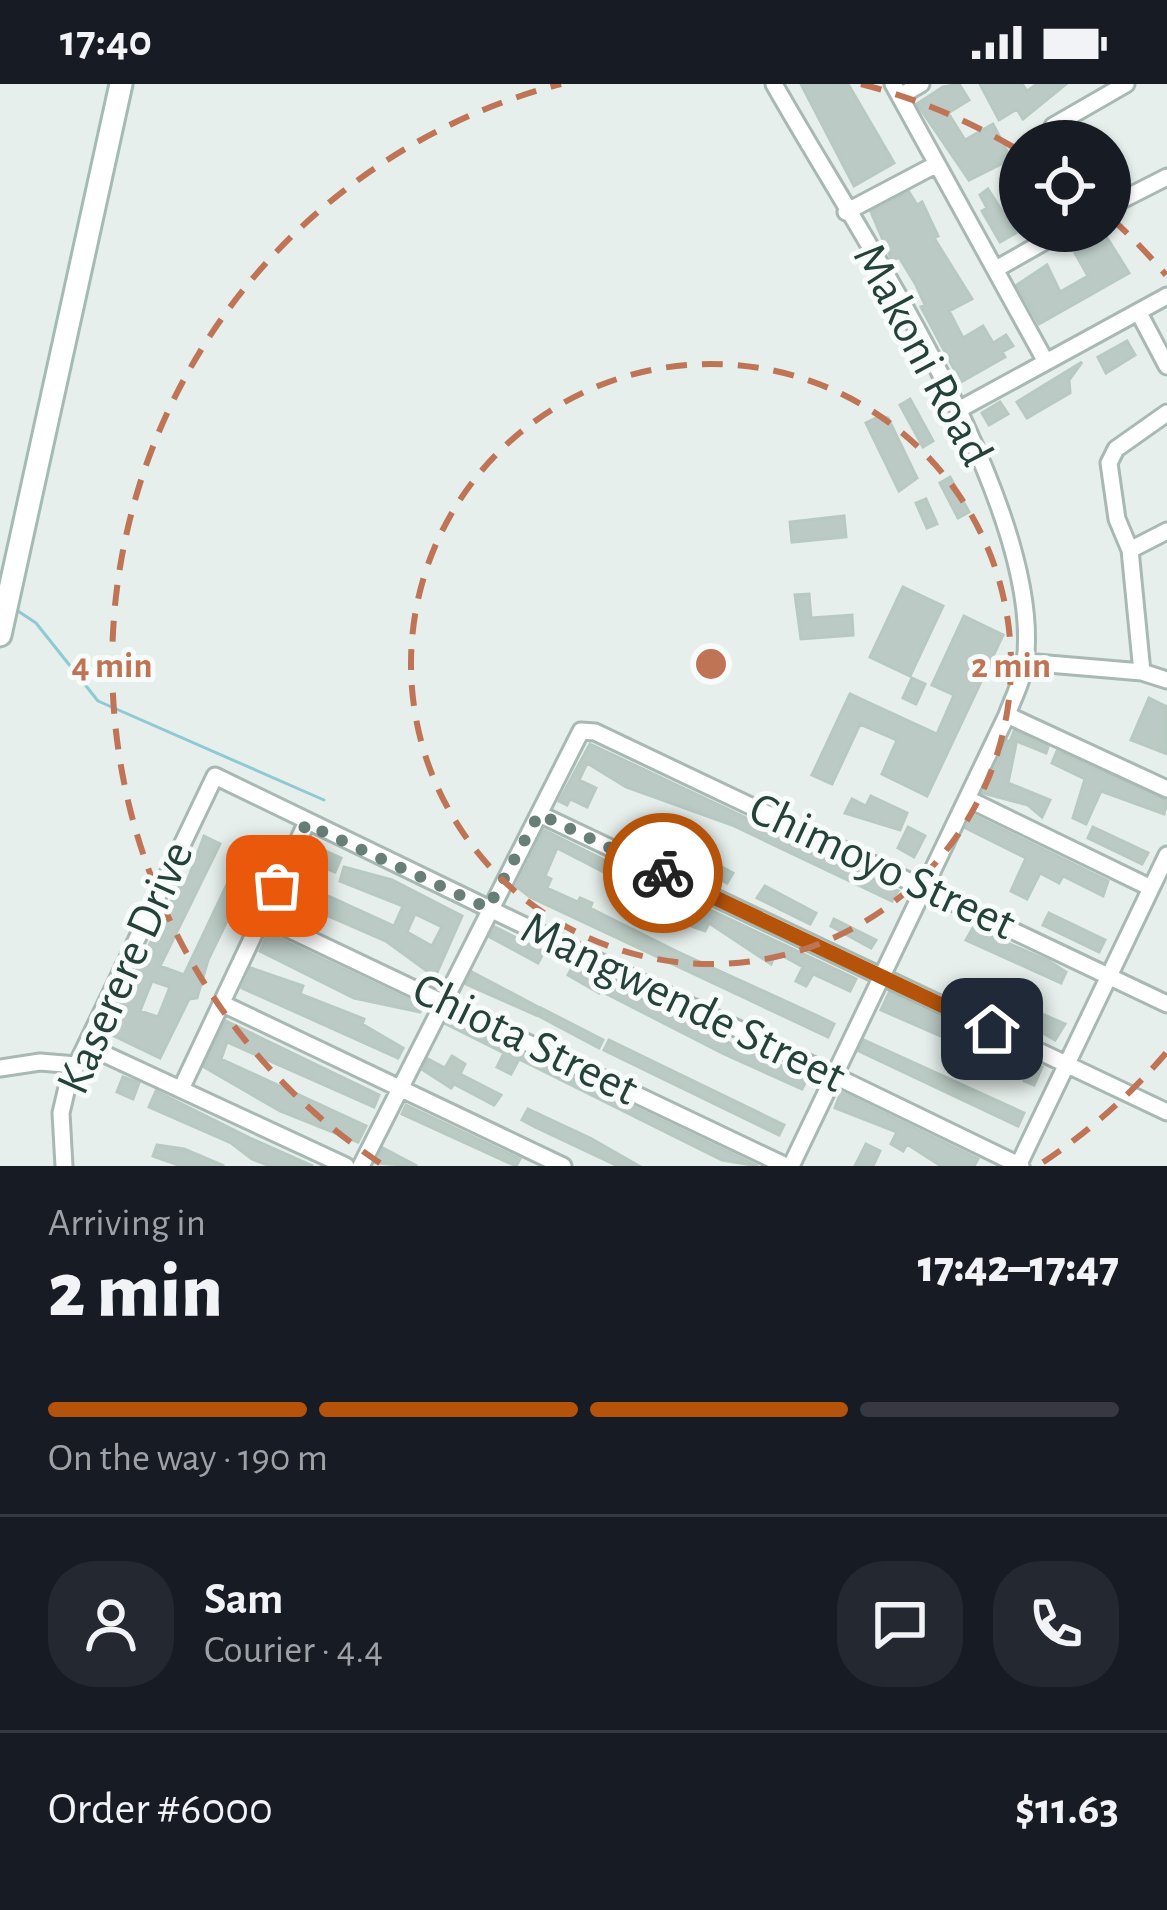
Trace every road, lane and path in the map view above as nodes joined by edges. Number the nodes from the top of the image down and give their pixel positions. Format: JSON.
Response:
{"nodes":[{"id":1,"x":121,"y":84,"type":"edge"},
{"id":2,"x":774,"y":84,"type":"edge"},
{"id":3,"x":921,"y":84,"type":"edge"},
{"id":4,"x":1126,"y":84,"type":"edge"},
{"id":5,"x":897,"y":90,"type":"edge"},
{"id":6,"x":1063,"y":120,"type":"edge"},
{"id":7,"x":937,"y":164,"type":"junction"},
{"id":8,"x":1167,"y":177,"type":"edge"},
{"id":9,"x":1131,"y":195,"type":"edge"},
{"id":10,"x":846,"y":212,"type":"junction"},
{"id":11,"x":1026,"y":252,"type":"edge"},
{"id":12,"x":996,"y":269,"type":"junction"},
{"id":13,"x":1167,"y":296,"type":"edge"},
{"id":14,"x":1139,"y":313,"type":"junction"},
{"id":15,"x":1046,"y":362,"type":"junction"},
{"id":16,"x":1167,"y":366,"type":"edge"},
{"id":17,"x":960,"y":409,"type":"junction"},
{"id":18,"x":1167,"y":413,"type":"edge"},
{"id":19,"x":1167,"y":531,"type":"edge"},
{"id":20,"x":1130,"y":550,"type":"junction"},
{"id":21,"x":0,"y":635,"type":"edge"},
{"id":22,"x":1025,"y":662,"type":"junction"},
{"id":23,"x":1142,"y":672,"type":"junction"},
{"id":24,"x":1167,"y":680,"type":"edge"},
{"id":25,"x":1007,"y":715,"type":"junction"},
{"id":26,"x":215,"y":776,"type":"joint"},
{"id":27,"x":1167,"y":789,"type":"edge"},
{"id":28,"x":968,"y":799,"type":"junction"},
{"id":29,"x":539,"y":814,"type":"junction"},
{"id":30,"x":306,"y":824,"type":"junction"},
{"id":31,"x":1167,"y":855,"type":"edge"},
{"id":32,"x":924,"y":886,"type":"junction"},
{"id":33,"x":1151,"y":888,"type":"junction"},
{"id":34,"x":488,"y":908,"type":"junction"},
{"id":35,"x":263,"y":917,"type":"junction"},
{"id":36,"x":1110,"y":976,"type":"junction"},
{"id":37,"x":881,"y":977,"type":"junction"},
{"id":38,"x":443,"y":1000,"type":"junction"},
{"id":39,"x":221,"y":1003,"type":"junction"},
{"id":40,"x":1167,"y":1004,"type":"edge"},
{"id":41,"x":87,"y":1046,"type":"junction"},
{"id":42,"x":1066,"y":1064,"type":"junction"},
{"id":43,"x":76,"y":1065,"type":"junction"},
{"id":44,"x":0,"y":1068,"type":"edge"},
{"id":45,"x":834,"y":1077,"type":"junction"},
{"id":46,"x":182,"y":1089,"type":"junction"},
{"id":47,"x":400,"y":1089,"type":"junction"},
{"id":48,"x":1167,"y":1112,"type":"edge"},
{"id":49,"x":64,"y":1166,"type":"edge"},
{"id":50,"x":346,"y":1166,"type":"edge"},
{"id":51,"x":361,"y":1166,"type":"edge"},
{"id":52,"x":563,"y":1166,"type":"edge"},
{"id":53,"x":788,"y":1166,"type":"edge"},
{"id":54,"x":1020,"y":1166,"type":"edge"}],
"edges":[{"from":1,"to":21,"type":"main road"},
{"from":2,"to":10,"type":"street","name":"Makoni Road"},
{"from":3,"to":5,"type":"street"},
{"from":4,"to":6,"type":"street"},
{"from":5,"to":7,"type":"street"},
{"from":7,"to":10,"type":"street"},
{"from":7,"to":12,"type":"street"},
{"from":8,"to":9,"type":"street"},
{"from":10,"to":17,"type":"street","name":"Makoni Road"},
{"from":11,"to":12,"type":"street"},
{"from":12,"to":15,"type":"street"},
{"from":13,"to":14,"type":"street"},
{"from":14,"to":15,"type":"street"},
{"from":14,"to":16,"type":"street"},
{"from":15,"to":17,"type":"street"},
{"from":17,"to":22,"type":"street","name":"Makoni Road"},
{"from":18,"to":20,"type":"street"},
{"from":19,"to":20,"type":"street"},
{"from":20,"to":23,"type":"street"},
{"from":22,"to":23,"type":"street"},
{"from":22,"to":25,"type":"street","name":"Makoni Road"},
{"from":23,"to":24,"type":"street"},
{"from":25,"to":27,"type":"street"},
{"from":25,"to":28,"type":"street","name":"Makoni Road"},
{"from":26,"to":30,"type":"street","name":"Mangwende Street"},
{"from":26,"to":41,"type":"street","name":"Kaserere Drive"},
{"from":28,"to":32,"type":"street","name":"Makoni Road"},
{"from":28,"to":33,"type":"street"},
{"from":29,"to":32,"type":"street","name":"Chimoyo Street"},
{"from":29,"to":34,"type":"street"},
{"from":29,"to":37,"type":"street"},
{"from":30,"to":34,"type":"street","name":"Mangwende Street"},
{"from":30,"to":35,"type":"street"},
{"from":31,"to":33,"type":"street"},
{"from":32,"to":36,"type":"street","name":"Chimoyo Street"},
{"from":32,"to":37,"type":"street","name":"Makoni Road"},
{"from":33,"to":36,"type":"street"},
{"from":34,"to":38,"type":"street"},
{"from":34,"to":45,"type":"street","name":"Mangwende Street"},
{"from":35,"to":38,"type":"street","name":"Chiota Street"},
{"from":35,"to":39,"type":"street"},
{"from":36,"to":40,"type":"street","name":"Chimoyo Street"},
{"from":36,"to":42,"type":"street"},
{"from":37,"to":42,"type":"street"},
{"from":37,"to":45,"type":"street","name":"Makoni Road"},
{"from":38,"to":47,"type":"street"},
{"from":38,"to":53,"type":"street","name":"Chiota Street"},
{"from":39,"to":46,"type":"street"},
{"from":39,"to":47,"type":"street"},
{"from":41,"to":43,"type":"street","name":"Kaserere Drive"},
{"from":41,"to":46,"type":"street"},
{"from":42,"to":48,"type":"street"},
{"from":42,"to":54,"type":"street"},
{"from":43,"to":44,"type":"street"},
{"from":43,"to":49,"type":"street","name":"Kaserere Drive"},
{"from":45,"to":53,"type":"street","name":"Makoni Road"},
{"from":45,"to":54,"type":"street","name":"Mangwende Street"},
{"from":46,"to":50,"type":"street"},
{"from":47,"to":51,"type":"street"},
{"from":47,"to":52,"type":"street"}]}
